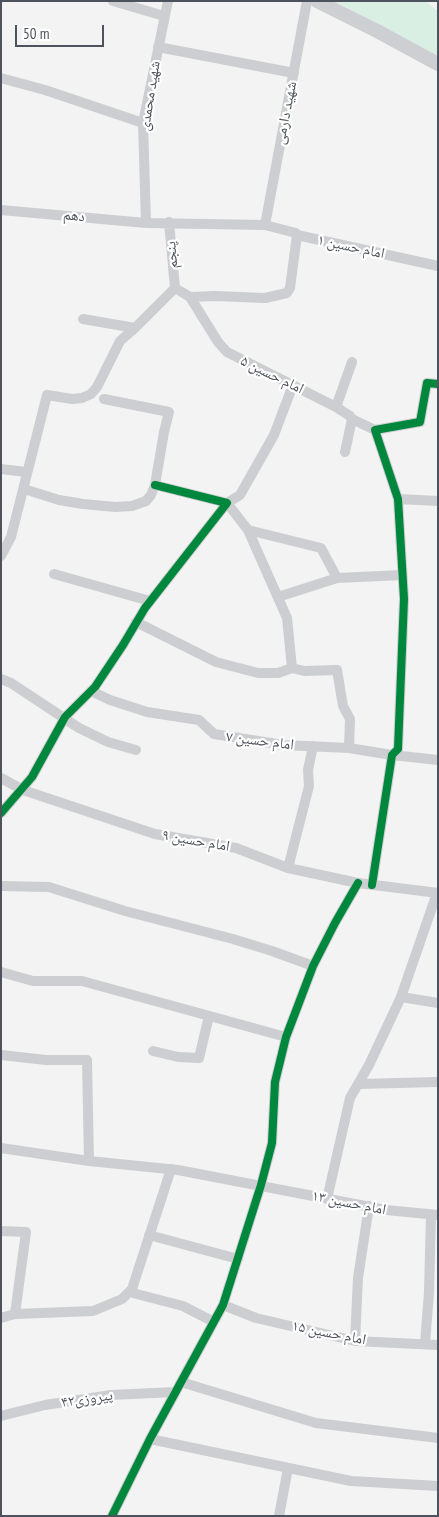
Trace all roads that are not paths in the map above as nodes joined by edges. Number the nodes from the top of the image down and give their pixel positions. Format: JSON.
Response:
{"nodes":[{"id":1,"x":112,"y":1,"type":"edge"},
{"id":2,"x":168,"y":1,"type":"edge"},
{"id":3,"x":307,"y":1,"type":"edge"},
{"id":4,"x":317,"y":1,"type":"edge"},
{"id":5,"x":164,"y":16,"type":"junction"},
{"id":6,"x":158,"y":46,"type":"junction"},
{"id":7,"x":438,"y":64,"type":"edge"},
{"id":8,"x":294,"y":73,"type":"junction"},
{"id":9,"x":1,"y":78,"type":"edge"},
{"id":10,"x":143,"y":123,"type":"junction"},
{"id":11,"x":1,"y":210,"type":"edge"},
{"id":12,"x":169,"y":222,"type":"junction"},
{"id":13,"x":146,"y":223,"type":"junction"},
{"id":14,"x":265,"y":224,"type":"junction"},
{"id":15,"x":297,"y":235,"type":"junction"},
{"id":16,"x":438,"y":266,"type":"edge"},
{"id":17,"x":175,"y":288,"type":"junction"},
{"id":18,"x":190,"y":297,"type":"junction"},
{"id":19,"x":83,"y":319,"type":"dead end"},
{"id":20,"x":135,"y":328,"type":"junction"},
{"id":21,"x":352,"y":362,"type":"dead end"},
{"id":22,"x":438,"y":384,"type":"edge"},
{"id":23,"x":293,"y":385,"type":"junction"},
{"id":24,"x":104,"y":399,"type":"dead end"},
{"id":25,"x":336,"y":406,"type":"junction"},
{"id":26,"x":352,"y":419,"type":"junction"},
{"id":27,"x":374,"y":430,"type":"junction"},
{"id":28,"x":345,"y":452,"type":"dead end"},
{"id":29,"x":1,"y":469,"type":"edge"},
{"id":30,"x":26,"y":472,"type":"junction"},
{"id":31,"x":155,"y":486,"type":"junction"},
{"id":32,"x":24,"y":489,"type":"junction"},
{"id":33,"x":398,"y":499,"type":"junction"},
{"id":34,"x":438,"y":501,"type":"edge"},
{"id":35,"x":227,"y":503,"type":"junction"},
{"id":36,"x":248,"y":530,"type":"junction"},
{"id":37,"x":1,"y":556,"type":"edge"},
{"id":38,"x":54,"y":574,"type":"dead end"},
{"id":39,"x":402,"y":575,"type":"junction"},
{"id":40,"x":337,"y":578,"type":"junction"},
{"id":41,"x":278,"y":597,"type":"junction"},
{"id":42,"x":150,"y":602,"type":"junction"},
{"id":43,"x":136,"y":622,"type":"junction"},
{"id":44,"x":292,"y":668,"type":"junction"},
{"id":45,"x":1,"y":679,"type":"edge"},
{"id":46,"x":91,"y":691,"type":"junction"},
{"id":47,"x":65,"y":717,"type":"junction"},
{"id":48,"x":313,"y":746,"type":"junction"},
{"id":49,"x":349,"y":748,"type":"junction"},
{"id":50,"x":136,"y":750,"type":"dead end"},
{"id":51,"x":392,"y":755,"type":"junction"},
{"id":52,"x":438,"y":760,"type":"edge"},
{"id":53,"x":1,"y":778,"type":"edge"},
{"id":54,"x":23,"y":790,"type":"junction"},
{"id":55,"x":1,"y":814,"type":"edge"},
{"id":56,"x":288,"y":868,"type":"junction"},
{"id":57,"x":358,"y":883,"type":"junction"},
{"id":58,"x":372,"y":885,"type":"junction"},
{"id":59,"x":1,"y":886,"type":"edge"},
{"id":60,"x":438,"y":893,"type":"edge"},
{"id":61,"x":313,"y":966,"type":"junction"},
{"id":62,"x":1,"y":972,"type":"edge"},
{"id":63,"x":401,"y":997,"type":"junction"},
{"id":64,"x":438,"y":1003,"type":"edge"},
{"id":65,"x":209,"y":1016,"type":"junction"},
{"id":66,"x":286,"y":1037,"type":"junction"},
{"id":67,"x":153,"y":1051,"type":"dead end"},
{"id":68,"x":1,"y":1055,"type":"edge"},
{"id":69,"x":438,"y":1082,"type":"edge"},
{"id":70,"x":358,"y":1084,"type":"junction"},
{"id":71,"x":1,"y":1148,"type":"edge"},
{"id":72,"x":89,"y":1161,"type":"junction"},
{"id":73,"x":171,"y":1169,"type":"junction"},
{"id":74,"x":261,"y":1185,"type":"junction"},
{"id":75,"x":327,"y":1199,"type":"junction"},
{"id":76,"x":369,"y":1206,"type":"junction"},
{"id":77,"x":434,"y":1215,"type":"edge"},
{"id":78,"x":1,"y":1231,"type":"edge"},
{"id":79,"x":149,"y":1235,"type":"junction"},
{"id":80,"x":238,"y":1259,"type":"junction"},
{"id":81,"x":129,"y":1292,"type":"junction"},
{"id":82,"x":223,"y":1305,"type":"junction"},
{"id":83,"x":15,"y":1314,"type":"junction"},
{"id":84,"x":1,"y":1318,"type":"edge"},
{"id":85,"x":214,"y":1322,"type":"junction"},
{"id":86,"x":355,"y":1341,"type":"junction"},
{"id":87,"x":425,"y":1344,"type":"junction"},
{"id":88,"x":438,"y":1345,"type":"edge"},
{"id":89,"x":181,"y":1382,"type":"junction"},
{"id":90,"x":175,"y":1392,"type":"junction"},
{"id":91,"x":1,"y":1416,"type":"edge"},
{"id":92,"x":150,"y":1438,"type":"junction"},
{"id":93,"x":438,"y":1438,"type":"edge"},
{"id":94,"x":288,"y":1468,"type":"junction"},
{"id":95,"x":438,"y":1486,"type":"edge"},
{"id":96,"x":112,"y":1516,"type":"edge"},
{"id":97,"x":279,"y":1516,"type":"edge"}],
"edges":[{"from":1,"to":5,"type":"street"},
{"from":2,"to":5,"type":"street","name":"شهید محمدی"},
{"from":3,"to":8,"type":"street","name":"شهید دارمی"},
{"from":4,"to":7,"type":"main road"},
{"from":5,"to":6,"type":"street","name":"شهید محمدی"},
{"from":6,"to":8,"type":"street"},
{"from":6,"to":10,"type":"street","name":"شهید محمدی"},
{"from":8,"to":14,"type":"street","name":"شهید دارمی"},
{"from":9,"to":10,"type":"street"},
{"from":10,"to":13,"type":"street","name":"شهید محمدی"},
{"from":11,"to":13,"type":"street","name":"دهم"},
{"from":12,"to":13,"type":"street","name":"دهم"},
{"from":12,"to":14,"type":"street","name":"امام حسین ۱"},
{"from":12,"to":17,"type":"street","name":"پنجم"},
{"from":14,"to":15,"type":"street","name":"امام حسین ۱"},
{"from":15,"to":16,"type":"street","name":"امام حسین ۱"},
{"from":15,"to":18,"type":"street"},
{"from":17,"to":18,"type":"street"},
{"from":17,"to":20,"type":"street"},
{"from":18,"to":23,"type":"street","name":"امام حسین ۵"},
{"from":19,"to":20,"type":"street"},
{"from":20,"to":30,"type":"street"},
{"from":21,"to":25,"type":"street"},
{"from":22,"to":27,"type":"street"},
{"from":23,"to":25,"type":"street","name":"امام حسین ۵"},
{"from":23,"to":35,"type":"street"},
{"from":24,"to":31,"type":"street"},
{"from":25,"to":26,"type":"street","name":"امام حسین ۵"},
{"from":26,"to":27,"type":"street","name":"امام حسین ۵"},
{"from":26,"to":28,"type":"street"},
{"from":27,"to":33,"type":"street"},
{"from":29,"to":30,"type":"street"},
{"from":30,"to":32,"type":"street"},
{"from":31,"to":32,"type":"street"},
{"from":31,"to":35,"type":"street"},
{"from":32,"to":37,"type":"street"},
{"from":33,"to":34,"type":"street"},
{"from":33,"to":39,"type":"street"},
{"from":35,"to":36,"type":"street"},
{"from":35,"to":42,"type":"street"},
{"from":36,"to":40,"type":"street"},
{"from":36,"to":41,"type":"street"},
{"from":38,"to":42,"type":"street"},
{"from":39,"to":40,"type":"street"},
{"from":39,"to":51,"type":"street"},
{"from":40,"to":41,"type":"street"},
{"from":41,"to":44,"type":"street"},
{"from":42,"to":43,"type":"street"},
{"from":43,"to":44,"type":"street"},
{"from":43,"to":46,"type":"street"},
{"from":44,"to":49,"type":"street"},
{"from":45,"to":47,"type":"street"},
{"from":46,"to":47,"type":"street"},
{"from":46,"to":48,"type":"street","name":"امام حسین ۷"},
{"from":47,"to":50,"type":"street"},
{"from":47,"to":54,"type":"street"},
{"from":48,"to":49,"type":"street","name":"امام حسین ۷"},
{"from":48,"to":56,"type":"street"},
{"from":49,"to":51,"type":"street","name":"امام حسین ۷"},
{"from":51,"to":52,"type":"street","name":"امام حسین ۷"},
{"from":51,"to":58,"type":"street"},
{"from":53,"to":54,"type":"street","name":"امام حسین ۹"},
{"from":54,"to":55,"type":"street"},
{"from":54,"to":56,"type":"street","name":"امام حسین ۹"},
{"from":56,"to":57,"type":"street","name":"امام حسین ۹"},
{"from":57,"to":58,"type":"street","name":"امام حسین ۹"},
{"from":57,"to":61,"type":"street"},
{"from":58,"to":60,"type":"street","name":"امام حسین ۹"},
{"from":59,"to":61,"type":"street"},
{"from":60,"to":63,"type":"street"},
{"from":61,"to":66,"type":"street"},
{"from":62,"to":65,"type":"street"},
{"from":63,"to":64,"type":"street"},
{"from":63,"to":70,"type":"street"},
{"from":65,"to":66,"type":"street"},
{"from":65,"to":67,"type":"street"},
{"from":66,"to":74,"type":"street"},
{"from":68,"to":72,"type":"street"},
{"from":69,"to":70,"type":"street"},
{"from":70,"to":75,"type":"street"},
{"from":71,"to":72,"type":"street","name":"امام حسین ۱۳"},
{"from":72,"to":73,"type":"street","name":"امام حسین ۱۳"},
{"from":73,"to":74,"type":"street","name":"امام حسین ۱۳"},
{"from":73,"to":79,"type":"street"},
{"from":74,"to":75,"type":"street","name":"امام حسین ۱۳"},
{"from":74,"to":80,"type":"street"},
{"from":75,"to":76,"type":"street","name":"امام حسین ۱۳"},
{"from":76,"to":77,"type":"street","name":"امام حسین ۱۳"},
{"from":76,"to":86,"type":"street"},
{"from":77,"to":87,"type":"street"},
{"from":78,"to":83,"type":"street"},
{"from":79,"to":80,"type":"street"},
{"from":79,"to":81,"type":"street"},
{"from":80,"to":82,"type":"street"},
{"from":81,"to":83,"type":"street"},
{"from":81,"to":85,"type":"street"},
{"from":82,"to":85,"type":"street"},
{"from":82,"to":86,"type":"street","name":"امام حسین ۱۵"},
{"from":83,"to":84,"type":"street"},
{"from":85,"to":89,"type":"street"},
{"from":86,"to":87,"type":"street","name":"امام حسین ۱۵"},
{"from":87,"to":88,"type":"street","name":"امام حسین ۱۵"},
{"from":89,"to":90,"type":"street"},
{"from":89,"to":93,"type":"street"},
{"from":90,"to":91,"type":"street","name":"پیروزی۴۲"},
{"from":90,"to":92,"type":"street"},
{"from":92,"to":94,"type":"street"},
{"from":92,"to":96,"type":"street"},
{"from":94,"to":95,"type":"street"},
{"from":94,"to":97,"type":"street"}]}
